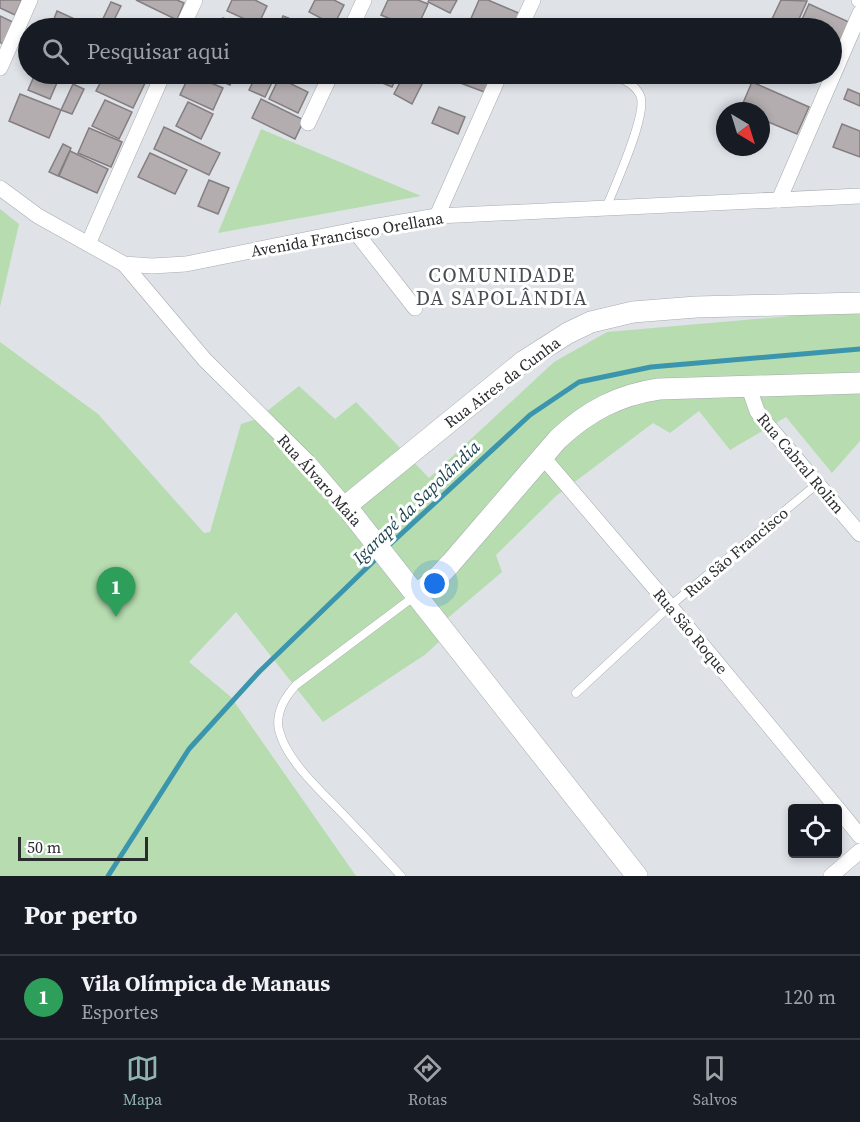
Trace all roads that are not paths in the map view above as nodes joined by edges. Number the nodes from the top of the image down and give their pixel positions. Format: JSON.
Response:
{"nodes":[{"id":1,"x":30,"y":0,"type":"edge"},
{"id":2,"x":195,"y":0,"type":"edge"},
{"id":3,"x":363,"y":0,"type":"edge"},
{"id":4,"x":533,"y":0,"type":"edge"},
{"id":5,"x":860,"y":13,"type":"edge"},
{"id":6,"x":22,"y":18,"type":"edge"},
{"id":7,"x":187,"y":18,"type":"edge"},
{"id":8,"x":355,"y":18,"type":"edge"},
{"id":9,"x":525,"y":18,"type":"edge"},
{"id":10,"x":18,"y":27,"type":"edge"},
{"id":11,"x":842,"y":55,"type":"edge"},
{"id":12,"x":0,"y":68,"type":"edge"},
{"id":13,"x":159,"y":84,"type":"edge"},
{"id":14,"x":326,"y":84,"type":"edge"},
{"id":15,"x":495,"y":84,"type":"edge"},
{"id":16,"x":632,"y":84,"type":"edge"},
{"id":17,"x":829,"y":84,"type":"edge"},
{"id":18,"x":308,"y":123,"type":"dead end"},
{"id":19,"x":0,"y":188,"type":"edge"},
{"id":20,"x":860,"y":196,"type":"edge"},
{"id":21,"x":779,"y":200,"type":"junction"},
{"id":22,"x":605,"y":208,"type":"junction"},
{"id":23,"x":436,"y":216,"type":"junction"},
{"id":24,"x":354,"y":230,"type":"junction"},
{"id":25,"x":88,"y":244,"type":"junction"},
{"id":26,"x":124,"y":264,"type":"junction"},
{"id":27,"x":860,"y":303,"type":"edge"},
{"id":28,"x":415,"y":308,"type":"dead end"},
{"id":29,"x":860,"y":383,"type":"edge"},
{"id":30,"x":748,"y":388,"type":"junction"},
{"id":31,"x":542,"y":456,"type":"junction"},
{"id":32,"x":817,"y":484,"type":"junction"},
{"id":33,"x":346,"y":506,"type":"junction"},
{"id":34,"x":860,"y":534,"type":"edge"},
{"id":35,"x":417,"y":594,"type":"junction"},
{"id":36,"x":670,"y":606,"type":"junction"},
{"id":37,"x":576,"y":693,"type":"dead end"},
{"id":38,"x":833,"y":804,"type":"edge"},
{"id":39,"x":842,"y":815,"type":"edge"},
{"id":40,"x":860,"y":836,"type":"edge"},
{"id":41,"x":860,"y":850,"type":"edge"},
{"id":42,"x":401,"y":876,"type":"edge"},
{"id":43,"x":638,"y":876,"type":"edge"},
{"id":44,"x":831,"y":876,"type":"edge"}],
"edges":[{"from":1,"to":6,"type":"street"},
{"from":2,"to":7,"type":"street"},
{"from":3,"to":8,"type":"street"},
{"from":4,"to":9,"type":"street"},
{"from":5,"to":11,"type":"street"},
{"from":10,"to":12,"type":"street"},
{"from":13,"to":25,"type":"street"},
{"from":14,"to":18,"type":"street"},
{"from":15,"to":23,"type":"street"},
{"from":16,"to":22,"type":"lane"},
{"from":17,"to":21,"type":"street"},
{"from":19,"to":25,"type":"street","name":"Avenida Francisco Orellana"},
{"from":20,"to":21,"type":"street","name":"Avenida Francisco Orellana"},
{"from":21,"to":22,"type":"street","name":"Avenida Francisco Orellana"},
{"from":22,"to":23,"type":"street","name":"Avenida Francisco Orellana"},
{"from":23,"to":24,"type":"street","name":"Avenida Francisco Orellana"},
{"from":24,"to":26,"type":"street","name":"Avenida Francisco Orellana"},
{"from":24,"to":28,"type":"street"},
{"from":25,"to":26,"type":"street","name":"Avenida Francisco Orellana"},
{"from":26,"to":33,"type":"street","name":"Rua Álvaro Maia"},
{"from":27,"to":33,"type":"street","name":"Rua Aires da Cunha"},
{"from":29,"to":30,"type":"street"},
{"from":30,"to":31,"type":"street"},
{"from":30,"to":32,"type":"street","name":"Rua Cabral Rolim"},
{"from":31,"to":35,"type":"street"},
{"from":31,"to":36,"type":"street","name":"Rua São Roque"},
{"from":32,"to":34,"type":"street","name":"Rua Cabral Rolim"},
{"from":32,"to":36,"type":"lane","name":"Rua São Francisco"},
{"from":33,"to":35,"type":"street","name":"Rua Álvaro Maia"},
{"from":35,"to":42,"type":"lane"},
{"from":35,"to":43,"type":"street","name":"Rua Álvaro Maia"},
{"from":36,"to":37,"type":"lane","name":"Rua São Francisco"},
{"from":36,"to":38,"type":"street","name":"Rua São Roque"},
{"from":39,"to":40,"type":"street","name":"Rua São Roque"},
{"from":41,"to":44,"type":"street"}]}
